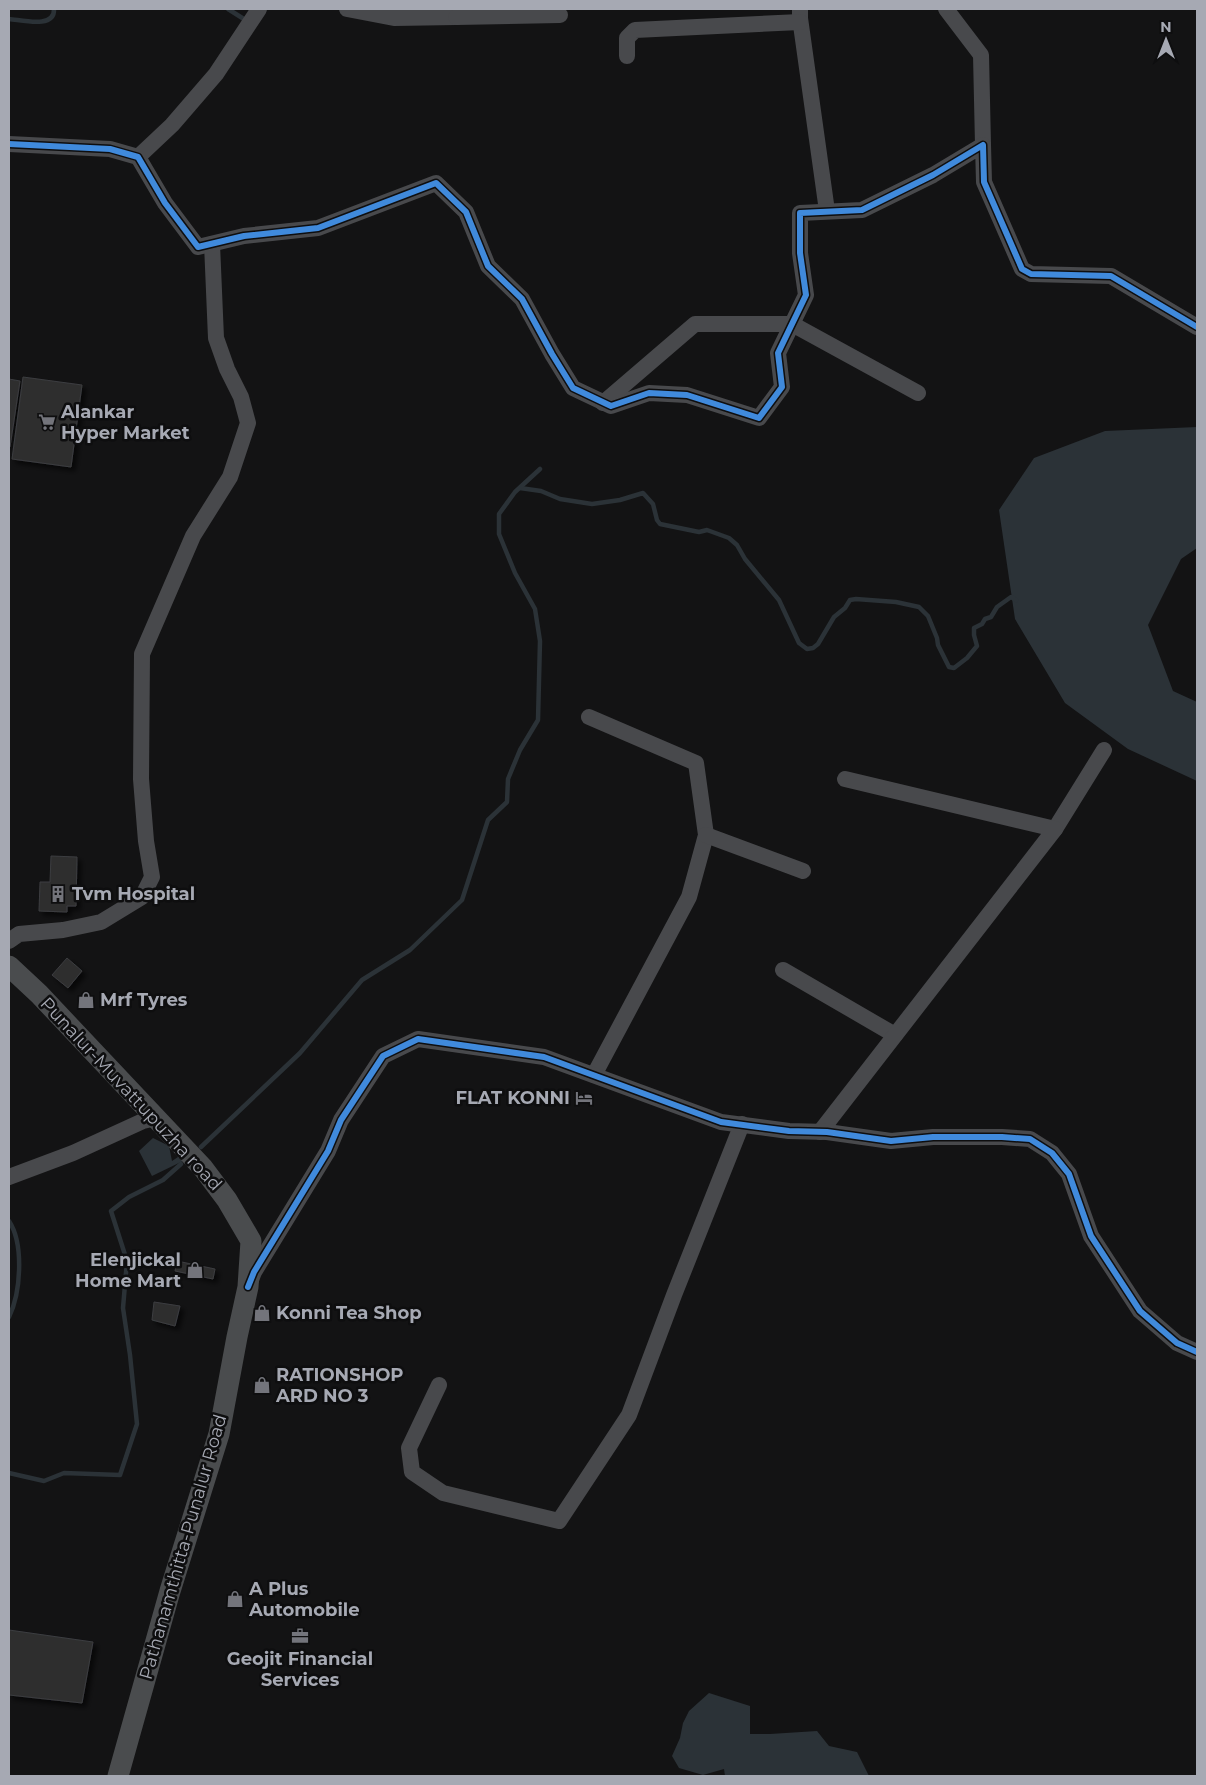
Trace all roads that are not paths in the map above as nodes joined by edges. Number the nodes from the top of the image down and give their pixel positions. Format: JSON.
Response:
{"nodes":[{"id":1,"x":259,"y":9,"type":"edge"},
{"id":2,"x":348,"y":9,"type":"edge"},
{"id":3,"x":946,"y":9,"type":"edge"},
{"id":4,"x":457,"y":13,"type":"edge"},
{"id":5,"x":560,"y":15,"type":"dead end"},
{"id":6,"x":800,"y":16,"type":"edge"},
{"id":7,"x":627,"y":56,"type":"dead end"},
{"id":8,"x":9,"y":144,"type":"edge"},
{"id":9,"x":984,"y":144,"type":"junction"},
{"id":10,"x":138,"y":156,"type":"junction"},
{"id":11,"x":827,"y":212,"type":"junction"},
{"id":12,"x":212,"y":244,"type":"junction"},
{"id":13,"x":792,"y":324,"type":"junction"},
{"id":14,"x":1197,"y":327,"type":"edge"},
{"id":15,"x":918,"y":393,"type":"dead end"},
{"id":16,"x":603,"y":403,"type":"junction"},
{"id":17,"x":590,"y":718,"type":"dead end"},
{"id":18,"x":1104,"y":750,"type":"dead end"},
{"id":19,"x":845,"y":779,"type":"dead end"},
{"id":20,"x":1055,"y":829,"type":"junction"},
{"id":21,"x":706,"y":835,"type":"junction"},
{"id":22,"x":803,"y":871,"type":"dead end"},
{"id":23,"x":9,"y":941,"type":"edge"},
{"id":24,"x":9,"y":966,"type":"edge"},
{"id":25,"x":783,"y":970,"type":"dead end"},
{"id":26,"x":895,"y":1035,"type":"junction"},
{"id":27,"x":594,"y":1075,"type":"junction"},
{"id":28,"x":156,"y":1118,"type":"junction"},
{"id":29,"x":742,"y":1124,"type":"junction"},
{"id":30,"x":820,"y":1132,"type":"junction"},
{"id":31,"x":9,"y":1177,"type":"edge"},
{"id":32,"x":248,"y":1287,"type":"junction"},
{"id":33,"x":1197,"y":1352,"type":"edge"},
{"id":34,"x":439,"y":1385,"type":"dead end"},
{"id":35,"x":118,"y":1776,"type":"edge"}],
"edges":[{"from":1,"to":10,"type":"street"},
{"from":2,"to":4,"type":"street"},
{"from":3,"to":9,"type":"street"},
{"from":4,"to":5,"type":"street"},
{"from":6,"to":7,"type":"street"},
{"from":6,"to":11,"type":"street"},
{"from":8,"to":10,"type":"street"},
{"from":9,"to":11,"type":"street"},
{"from":9,"to":14,"type":"street"},
{"from":10,"to":12,"type":"street"},
{"from":11,"to":13,"type":"street"},
{"from":12,"to":16,"type":"street"},
{"from":12,"to":23,"type":"street"},
{"from":13,"to":15,"type":"street"},
{"from":13,"to":16,"type":"street"},
{"from":13,"to":16,"type":"street"},
{"from":17,"to":21,"type":"street"},
{"from":18,"to":20,"type":"street"},
{"from":19,"to":20,"type":"street"},
{"from":20,"to":26,"type":"street"},
{"from":21,"to":22,"type":"street"},
{"from":21,"to":27,"type":"street"},
{"from":24,"to":28,"type":"main road","name":"Punalur-Muvattupuzha road"},
{"from":25,"to":26,"type":"street"},
{"from":26,"to":30,"type":"street"},
{"from":27,"to":29,"type":"street"},
{"from":27,"to":32,"type":"street"},
{"from":28,"to":31,"type":"street"},
{"from":28,"to":32,"type":"main road","name":"Punalur-Muvattupuzha road"},
{"from":29,"to":30,"type":"street"},
{"from":29,"to":34,"type":"street"},
{"from":30,"to":33,"type":"street"},
{"from":32,"to":35,"type":"main road","name":"Pathanamthitta-Punalur Road"}]}
